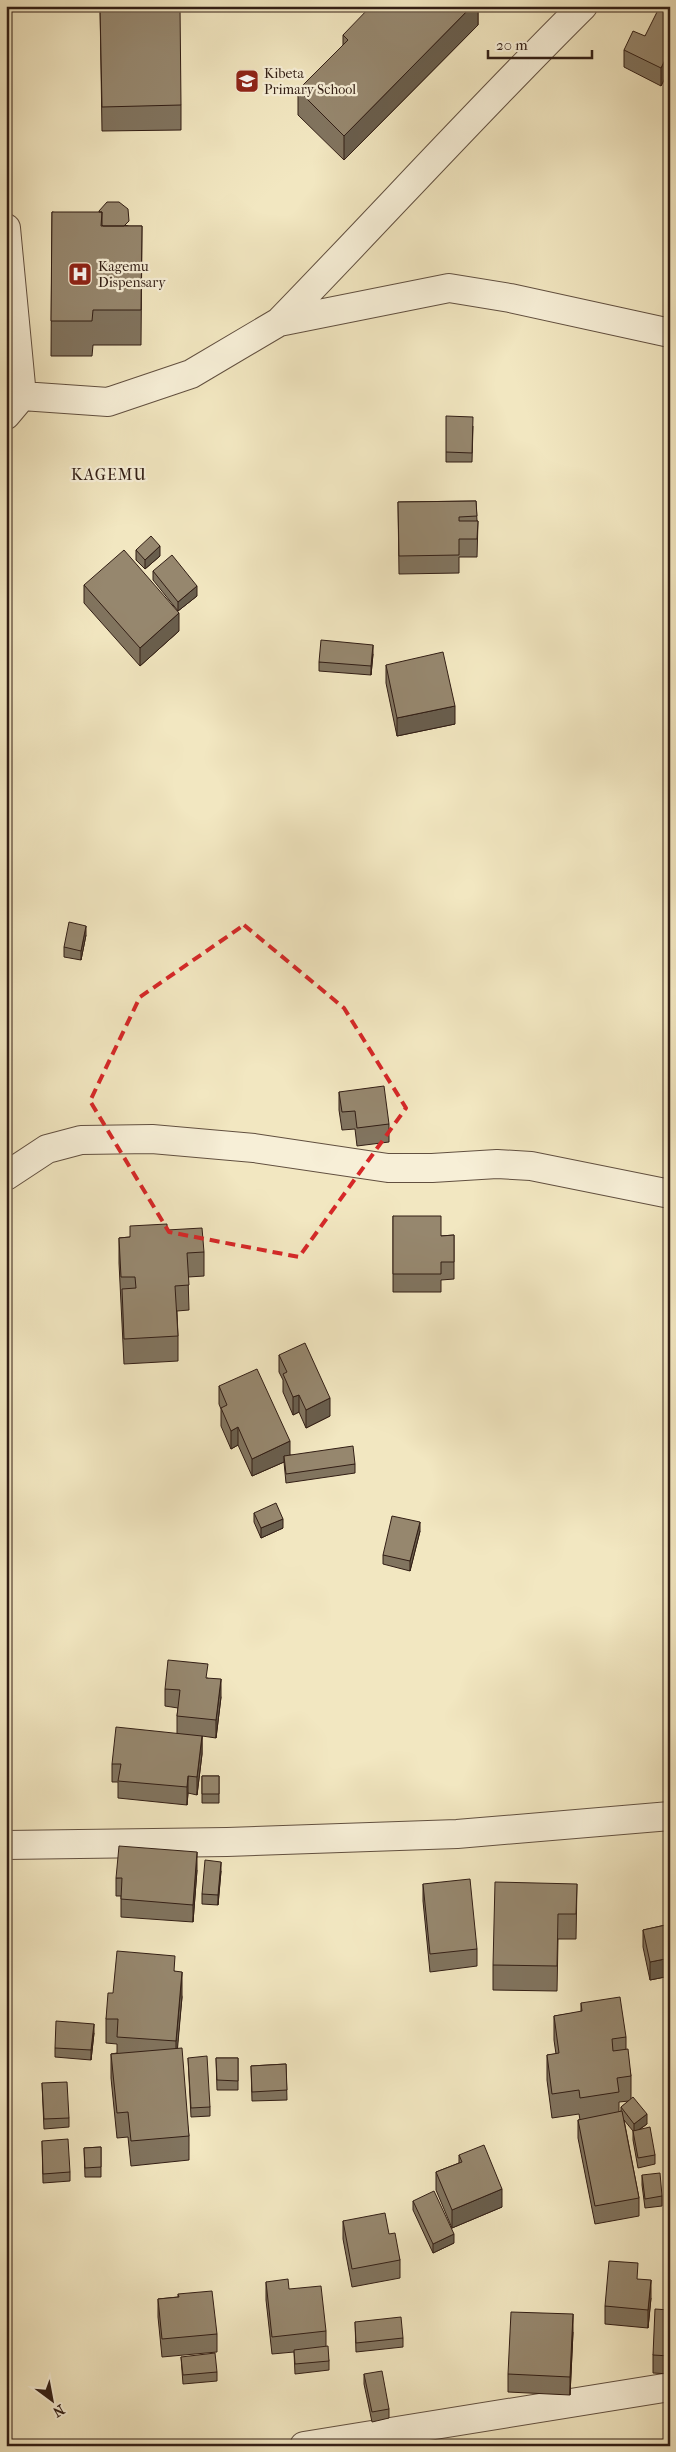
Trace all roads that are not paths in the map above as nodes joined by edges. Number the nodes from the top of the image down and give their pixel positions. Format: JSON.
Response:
{"nodes":[{"id":1,"x":583,"y":6,"type":"edge"},
{"id":2,"x":6,"y":228,"type":"edge"},
{"id":3,"x":279,"y":322,"type":"junction"},
{"id":4,"x":670,"y":332,"type":"edge"},
{"id":5,"x":12,"y":401,"type":"edge"},
{"id":6,"x":6,"y":1176,"type":"edge"},
{"id":7,"x":670,"y":1194,"type":"edge"},
{"id":8,"x":670,"y":1816,"type":"edge"},
{"id":9,"x":6,"y":1845,"type":"edge"},
{"id":10,"x":670,"y":2387,"type":"edge"},
{"id":11,"x":304,"y":2446,"type":"edge"}],
"edges":[{"from":1,"to":3,"type":"street"},
{"from":2,"to":5,"type":"street"},
{"from":3,"to":4,"type":"street"},
{"from":3,"to":5,"type":"street"},
{"from":6,"to":7,"type":"street"},
{"from":8,"to":9,"type":"street"},
{"from":10,"to":11,"type":"street"}]}
